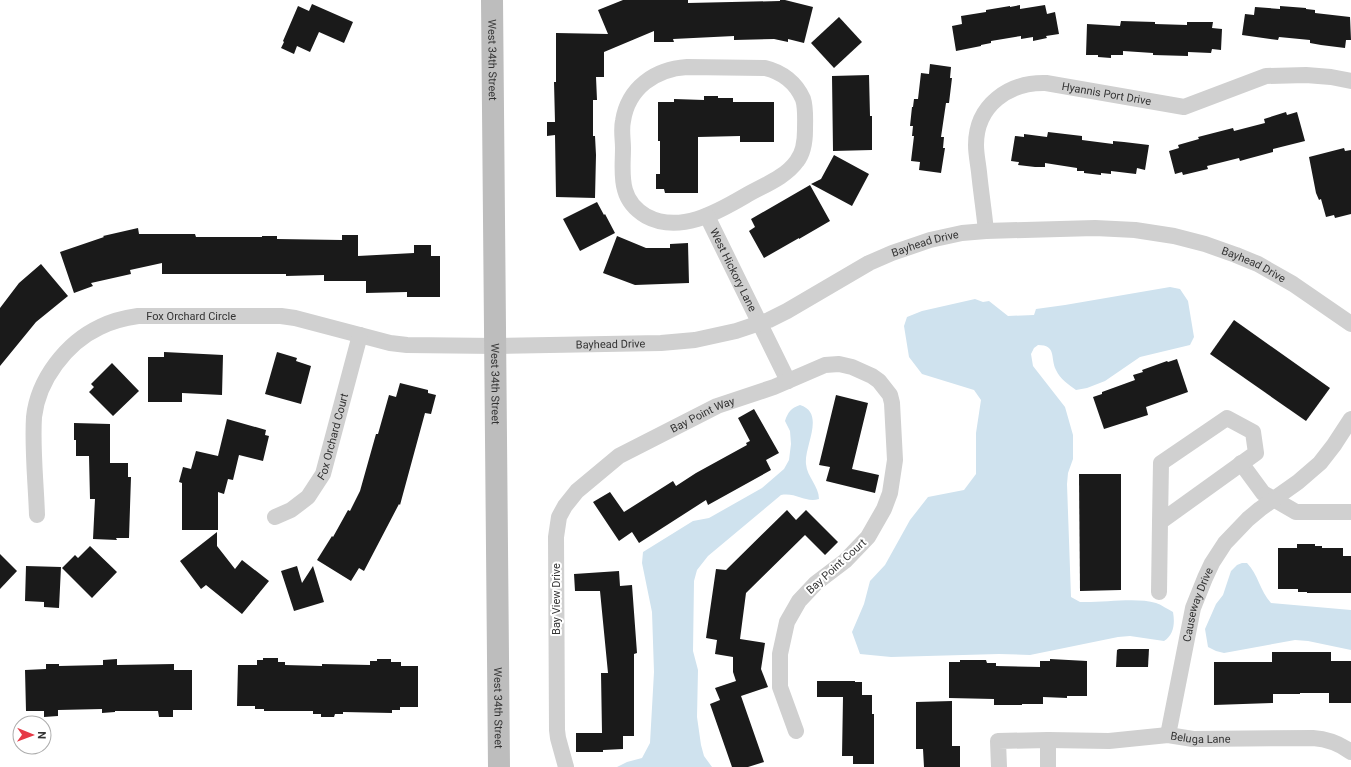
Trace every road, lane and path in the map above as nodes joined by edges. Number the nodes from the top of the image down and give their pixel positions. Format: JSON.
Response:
{"nodes":[{"id":1,"x":492,"y":0,"type":"edge"},
{"id":2,"x":1351,"y":81,"type":"edge"},
{"id":3,"x":707,"y":216,"type":"junction"},
{"id":4,"x":986,"y":231,"type":"junction"},
{"id":5,"x":761,"y":323,"type":"junction"},
{"id":6,"x":1351,"y":324,"type":"edge"},
{"id":7,"x":360,"y":335,"type":"junction"},
{"id":8,"x":496,"y":346,"type":"junction"},
{"id":9,"x":788,"y":381,"type":"junction"},
{"id":10,"x":1351,"y":419,"type":"edge"},
{"id":11,"x":619,"y":456,"type":"joint"},
{"id":12,"x":1241,"y":463,"type":"junction"},
{"id":13,"x":1273,"y":499,"type":"junction"},
{"id":14,"x":1351,"y":512,"type":"edge"},
{"id":15,"x":37,"y":515,"type":"dead end"},
{"id":16,"x":274,"y":517,"type":"dead end"},
{"id":17,"x":1160,"y":522,"type":"junction"},
{"id":18,"x":1159,"y":592,"type":"dead end"},
{"id":19,"x":796,"y":731,"type":"dead end"},
{"id":20,"x":1168,"y":735,"type":"junction"},
{"id":21,"x":1048,"y":740,"type":"junction"},
{"id":22,"x":1351,"y":752,"type":"edge"},
{"id":23,"x":499,"y":767,"type":"edge"},
{"id":24,"x":566,"y":767,"type":"edge"},
{"id":25,"x":999,"y":767,"type":"edge"},
{"id":26,"x":1048,"y":767,"type":"edge"}],
"edges":[{"from":1,"to":8,"type":"street","name":"West 34th Street"},
{"from":2,"to":4,"type":"street","name":"Hyannis Port Drive"},
{"from":3,"to":3,"type":"street"},
{"from":3,"to":5,"type":"street","name":"West Hickory Lane"},
{"from":4,"to":5,"type":"street","name":"Bayhead Drive"},
{"from":4,"to":6,"type":"street","name":"Bayhead Drive"},
{"from":5,"to":8,"type":"street","name":"Bayhead Drive"},
{"from":5,"to":9,"type":"street","name":"West Hickory Lane"},
{"from":7,"to":8,"type":"street","name":"Fox Orchard Circle"},
{"from":7,"to":15,"type":"street","name":"Fox Orchard Circle"},
{"from":7,"to":16,"type":"street","name":"Fox Orchard Court"},
{"from":8,"to":23,"type":"street","name":"West 34th Street"},
{"from":9,"to":11,"type":"street","name":"Bay Point Way"},
{"from":9,"to":19,"type":"street","name":"Bay Point Court"},
{"from":10,"to":13,"type":"street","name":"Causeway Drive"},
{"from":11,"to":24,"type":"street","name":"Bay View Drive"},
{"from":12,"to":13,"type":"street"},
{"from":12,"to":17,"type":"street"},
{"from":12,"to":17,"type":"street"},
{"from":13,"to":14,"type":"street"},
{"from":13,"to":20,"type":"street","name":"Causeway Drive"},
{"from":17,"to":18,"type":"street"},
{"from":20,"to":21,"type":"street","name":"Beluga Lane"},
{"from":20,"to":22,"type":"street","name":"Beluga Lane"},
{"from":21,"to":25,"type":"street","name":"Beluga Lane"},
{"from":21,"to":26,"type":"street"}]}
